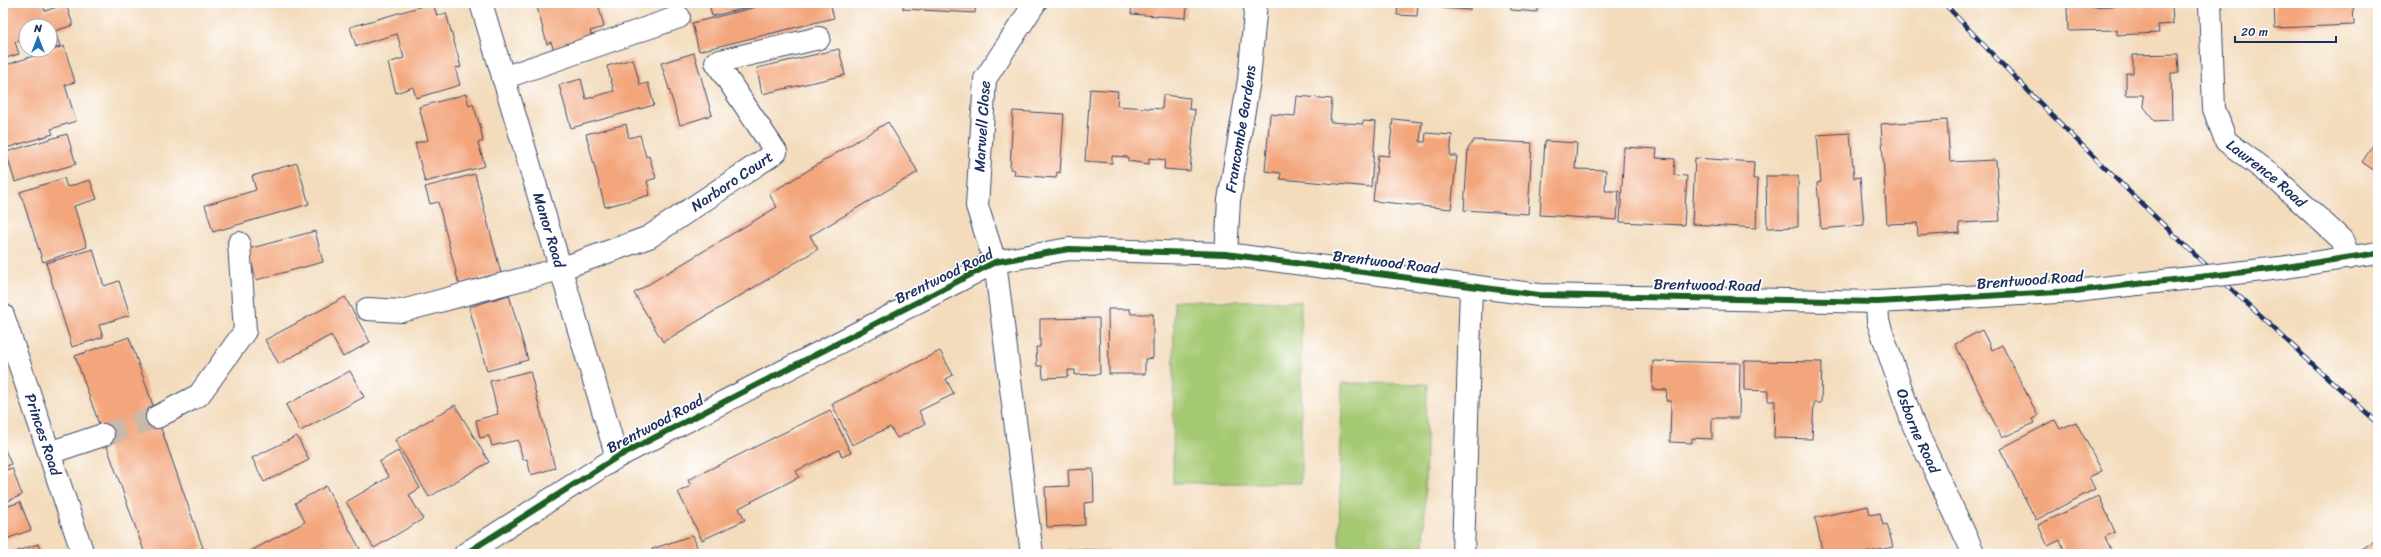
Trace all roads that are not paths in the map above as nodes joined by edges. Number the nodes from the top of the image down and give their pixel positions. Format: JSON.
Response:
{"nodes":[{"id":1,"x":481,"y":3,"type":"edge"},
{"id":2,"x":1035,"y":3,"type":"edge"},
{"id":3,"x":1256,"y":3,"type":"edge"},
{"id":4,"x":2210,"y":3,"type":"edge"},
{"id":5,"x":679,"y":17,"type":"dead end"},
{"id":6,"x":819,"y":38,"type":"dead end"},
{"id":7,"x":503,"y":78,"type":"junction"},
{"id":8,"x":239,"y":243,"type":"dead end"},
{"id":9,"x":2378,"y":253,"type":"edge"},
{"id":10,"x":1226,"y":254,"type":"junction"},
{"id":11,"x":2349,"y":258,"type":"junction"},
{"id":12,"x":995,"y":262,"type":"junction"},
{"id":13,"x":560,"y":270,"type":"junction"},
{"id":14,"x":1471,"y":286,"type":"junction"},
{"id":15,"x":1877,"y":302,"type":"junction"},
{"id":16,"x":367,"y":309,"type":"dead end"},
{"id":17,"x":3,"y":315,"type":"edge"},
{"id":18,"x":157,"y":416,"type":"tunnel mouth"},
{"id":19,"x":103,"y":435,"type":"tunnel mouth"},
{"id":20,"x":49,"y":453,"type":"junction"},
{"id":21,"x":618,"y":457,"type":"junction"},
{"id":22,"x":84,"y":554,"type":"edge"},
{"id":23,"x":465,"y":554,"type":"edge"},
{"id":24,"x":1032,"y":554,"type":"edge"},
{"id":25,"x":1463,"y":554,"type":"edge"},
{"id":26,"x":1974,"y":554,"type":"edge"}],
"edges":[{"from":1,"to":7,"type":"street","name":"Manor Road"},
{"from":2,"to":12,"type":"street","name":"Marwell Close"},
{"from":3,"to":10,"type":"street","name":"Francombe Gardens"},
{"from":4,"to":11,"type":"street","name":"Lawrence Road"},
{"from":5,"to":7,"type":"street"},
{"from":6,"to":13,"type":"street","name":"Narboro Court"},
{"from":7,"to":13,"type":"street","name":"Manor Road"},
{"from":8,"to":18,"type":"street"},
{"from":9,"to":11,"type":"street","name":"Brentwood Road"},
{"from":10,"to":12,"type":"street","name":"Brentwood Road"},
{"from":10,"to":14,"type":"street","name":"Brentwood Road"},
{"from":11,"to":15,"type":"street","name":"Brentwood Road","bridge":true},
{"from":12,"to":21,"type":"street","name":"Brentwood Road"},
{"from":12,"to":24,"type":"street","name":"Marwell Close"},
{"from":13,"to":16,"type":"street"},
{"from":13,"to":21,"type":"street","name":"Manor Road"},
{"from":14,"to":15,"type":"street","name":"Brentwood Road"},
{"from":14,"to":25,"type":"street"},
{"from":15,"to":26,"type":"street","name":"Osborne Road"},
{"from":17,"to":20,"type":"street","name":"Princes Road"},
{"from":19,"to":20,"type":"street"},
{"from":20,"to":22,"type":"street","name":"Princes Road"},
{"from":21,"to":23,"type":"street","name":"Brentwood Road"}]}
